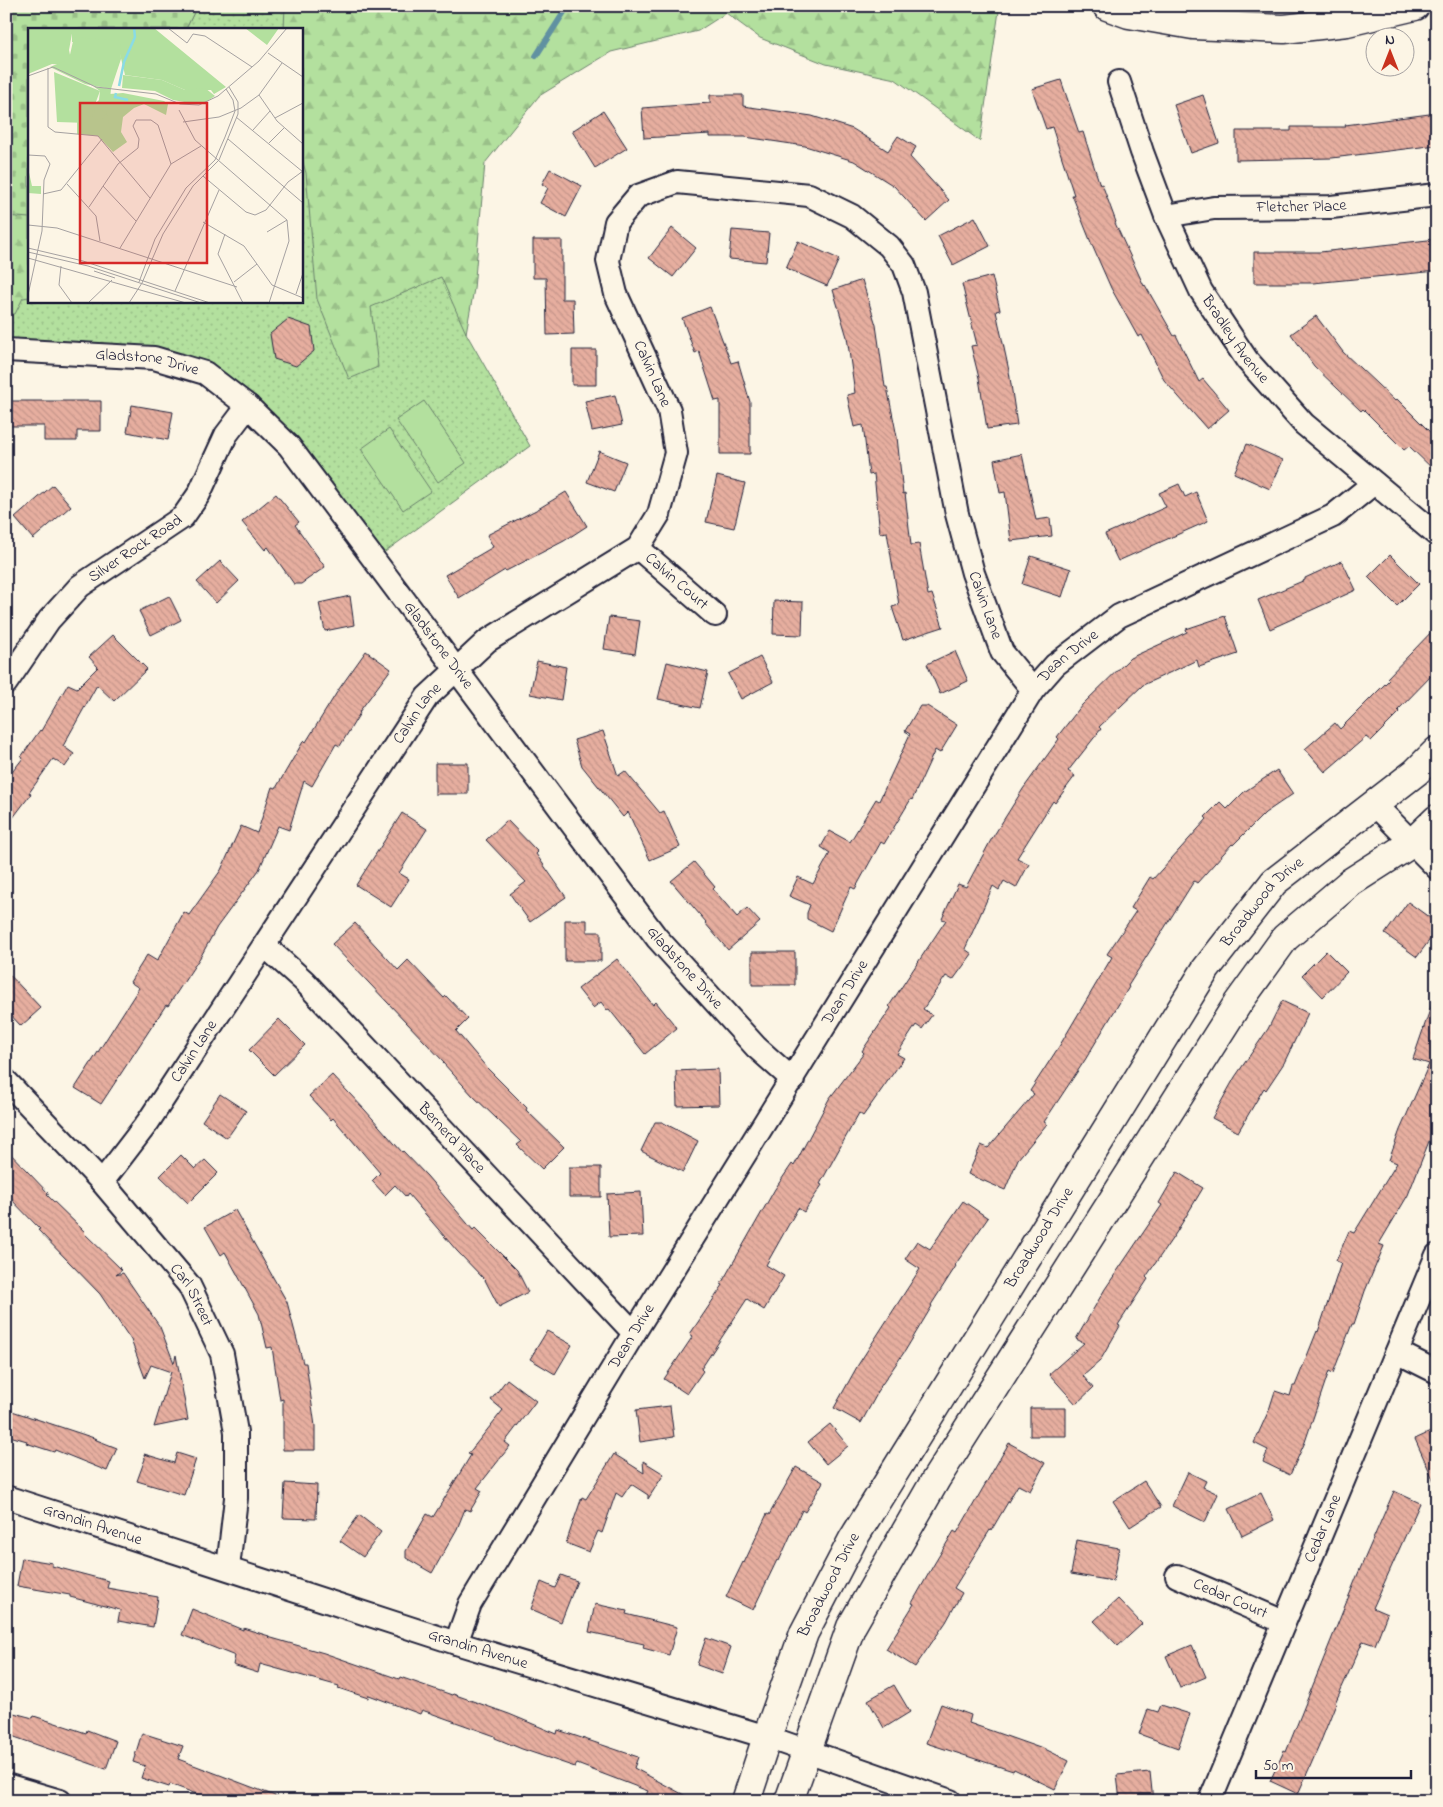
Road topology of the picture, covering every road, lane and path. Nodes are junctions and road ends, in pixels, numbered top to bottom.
1 (1107, 6) edge
2 (1414, 6) edge
3 (1119, 82) dead end
4 (1437, 194) edge
5 (1166, 216) junction
6 (6, 350) edge
7 (248, 406) junction
8 (1374, 483) junction
9 (1437, 535) edge
10 (638, 548) junction
11 (715, 615) dead end
12 (456, 670) junction
13 (6, 683) edge
14 (1033, 690) junction
15 (1437, 751) edge
16 (1374, 805) junction
17 (1437, 819) edge
18 (1412, 843) junction
19 (1437, 868) edge
20 (265, 946) junction
21 (793, 1080) junction
22 (6, 1081) edge
23 (102, 1182) junction
24 (1437, 1255) edge
25 (634, 1333) junction
26 (1397, 1352) junction
27 (1437, 1372) edge
28 (6, 1497) edge
29 (228, 1568) junction
30 (1177, 1576) dead end
31 (1284, 1622) junction
32 (456, 1643) junction
33 (766, 1737) junction
34 (806, 1751) junction
35 (6, 1785) edge
36 (60, 1801) edge
37 (746, 1801) edge
38 (789, 1801) edge
39 (950, 1801) edge
40 (1210, 1801) edge

1 - 2 street
3 - 5 street, Bradley Avenue
4 - 5 street, Fletcher Place
5 - 8 street, Bradley Avenue
6 - 7 street, Gladstone Drive
7 - 12 street, Gladstone Drive
7 - 13 street, Silver Rock Road
8 - 9 street, Bradley Avenue
8 - 14 street, Dean Drive
10 - 11 street, Calvin Court
10 - 12 street, Calvin Lane
10 - 14 street, Calvin Lane
12 - 20 street, Calvin Lane
12 - 21 street, Gladstone Drive
14 - 21 street, Dean Drive
15 - 16 street, Broadwood Drive
16 - 18 street
16 - 33 street, Broadwood Drive
17 - 18 street
18 - 19 street
18 - 34 street
20 - 23 street, Calvin Lane
20 - 25 street, Bernerd Place
21 - 25 street, Dean Drive
22 - 23 street, Carl Street
23 - 29 street, Carl Street
24 - 26 street, Cedar Lane
25 - 32 street, Dean Drive
26 - 27 street
26 - 31 street, Cedar Lane
28 - 29 street, Grandin Avenue
29 - 32 street, Grandin Avenue
30 - 31 street, Cedar Court
31 - 40 street, Cedar Lane
32 - 33 street, Grandin Avenue
33 - 34 street, Grandin Avenue
33 - 37 street, Broadwood Drive
34 - 38 street
34 - 39 street, Grandin Avenue
35 - 36 street

